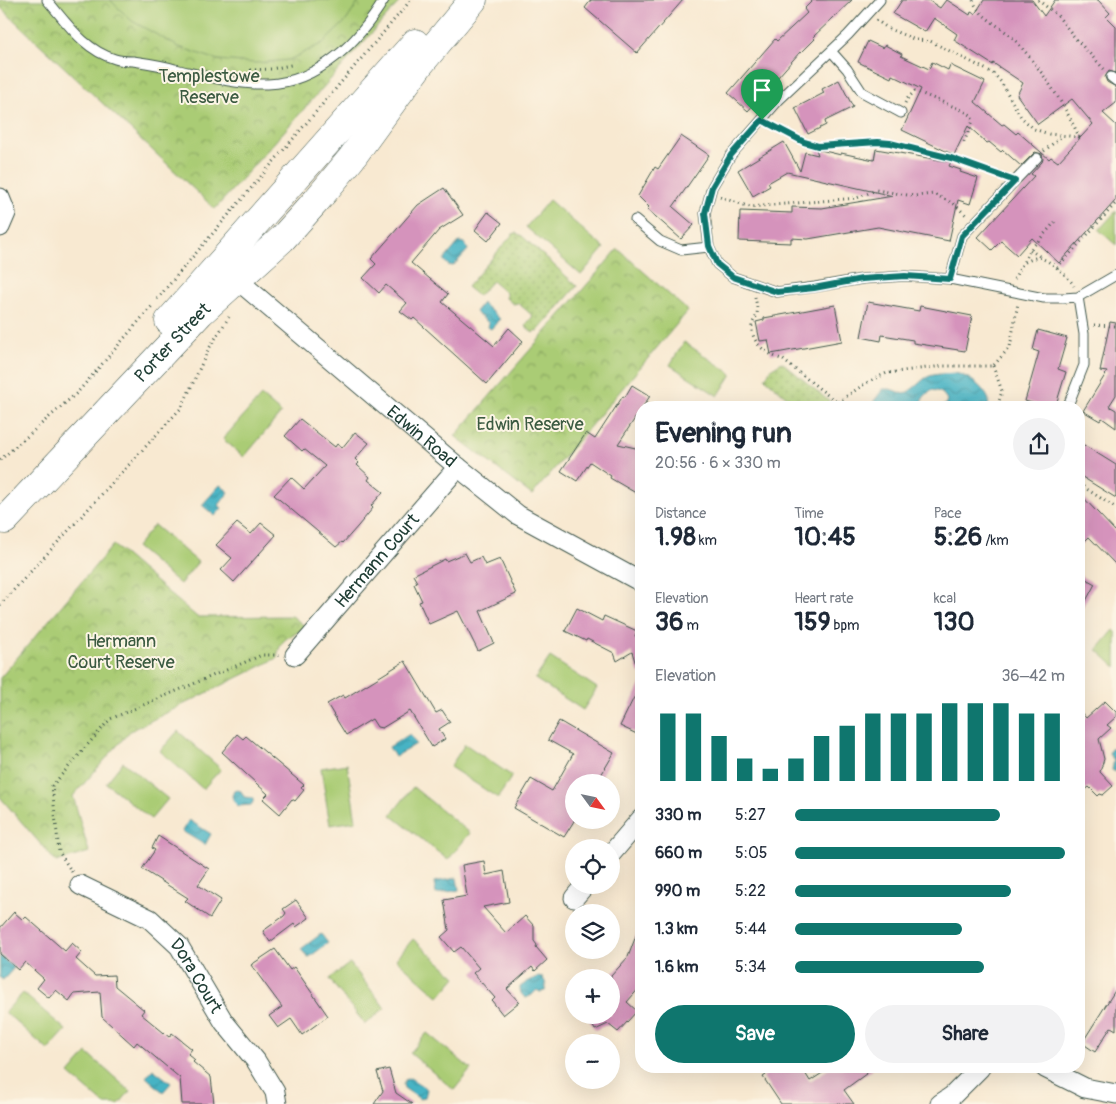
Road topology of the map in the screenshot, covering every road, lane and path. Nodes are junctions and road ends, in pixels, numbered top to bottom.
1 (48, 0) edge
2 (384, 0) edge
3 (411, 0) edge
4 (452, 0) edge
5 (473, 0) edge
6 (880, 0) edge
7 (973, 0) edge
8 (1038, 0) edge
9 (868, 14) junction
10 (831, 51) junction
11 (295, 64) dead end
12 (1114, 79) edge
13 (240, 82) junction
14 (901, 113) joint
15 (762, 120) junction
16 (1063, 135) junction
17 (964, 142) dead end
18 (1037, 158) joint
19 (307, 166) junction
20 (343, 169) junction
21 (1015, 181) junction
22 (710, 194) junction
23 (0, 198) edge
24 (1116, 203) edge
25 (635, 220) dead end
26 (1055, 222) dead end
27 (974, 223) junction
28 (0, 227) edge
29 (709, 246) junction
30 (1030, 250) junction
31 (1042, 258) junction
32 (1024, 262) junction
33 (1057, 268) junction
34 (1116, 275) edge
35 (236, 278) junction
36 (950, 279) junction
37 (754, 284) junction
38 (1006, 290) junction
39 (1019, 293) junction
40 (1078, 297) junction
41 (1082, 324) junction
42 (1116, 326) edge
43 (993, 366) junction
44 (837, 401) edge
45 (839, 401) edge
46 (999, 401) edge
47 (1070, 401) edge
48 (0, 460) edge
49 (458, 467) junction
50 (1085, 488) edge
51 (1116, 508) edge
52 (2, 521) edge
53 (635, 579) edge
54 (0, 605) edge
55 (296, 655) joint
56 (635, 826) edge
57 (620, 844) edge
58 (80, 885) joint
59 (975, 1073) edge
60 (1055, 1073) edge
61 (1116, 1094) edge
62 (277, 1104) edge
63 (940, 1104) edge

1 - 13 lane
2 - 13 lane
3 - 48 path
4 - 19 main road, Porter Street
5 - 20 main road, Porter Street
6 - 9 lane
7 - 16 path
8 - 12 path
9 - 10 lane
9 - 16 path
10 - 14 lane
10 - 15 lane
11 - 13 path
14 - 17 path
15 - 21 path
15 - 22 lane
16 - 18 path
18 - 21 lane
19 - 20 street
19 - 35 main road, Porter Street
20 - 35 main road, Porter Street
21 - 27 lane
22 - 27 path
22 - 29 lane
23 - 28 street
24 - 33 path
25 - 29 lane
26 - 30 path
27 - 36 lane
29 - 37 lane
30 - 31 path
30 - 32 path
31 - 32 path
31 - 33 path
32 - 38 path
33 - 40 path
34 - 40 lane
35 - 49 street, Edwin Road
35 - 52 main road, Porter Street
35 - 54 path
36 - 37 lane
36 - 38 lane
37 - 44 path
38 - 39 lane
39 - 40 lane
39 - 43 path
40 - 41 lane
41 - 42 path
41 - 47 lane
43 - 45 path
43 - 46 path
49 - 53 street, Edwin Road
49 - 55 street, Hermann Court
50 - 51 path
55 - 58 path
56 - 57 street
58 - 62 street, Dora Court
59 - 63 street
60 - 61 street

